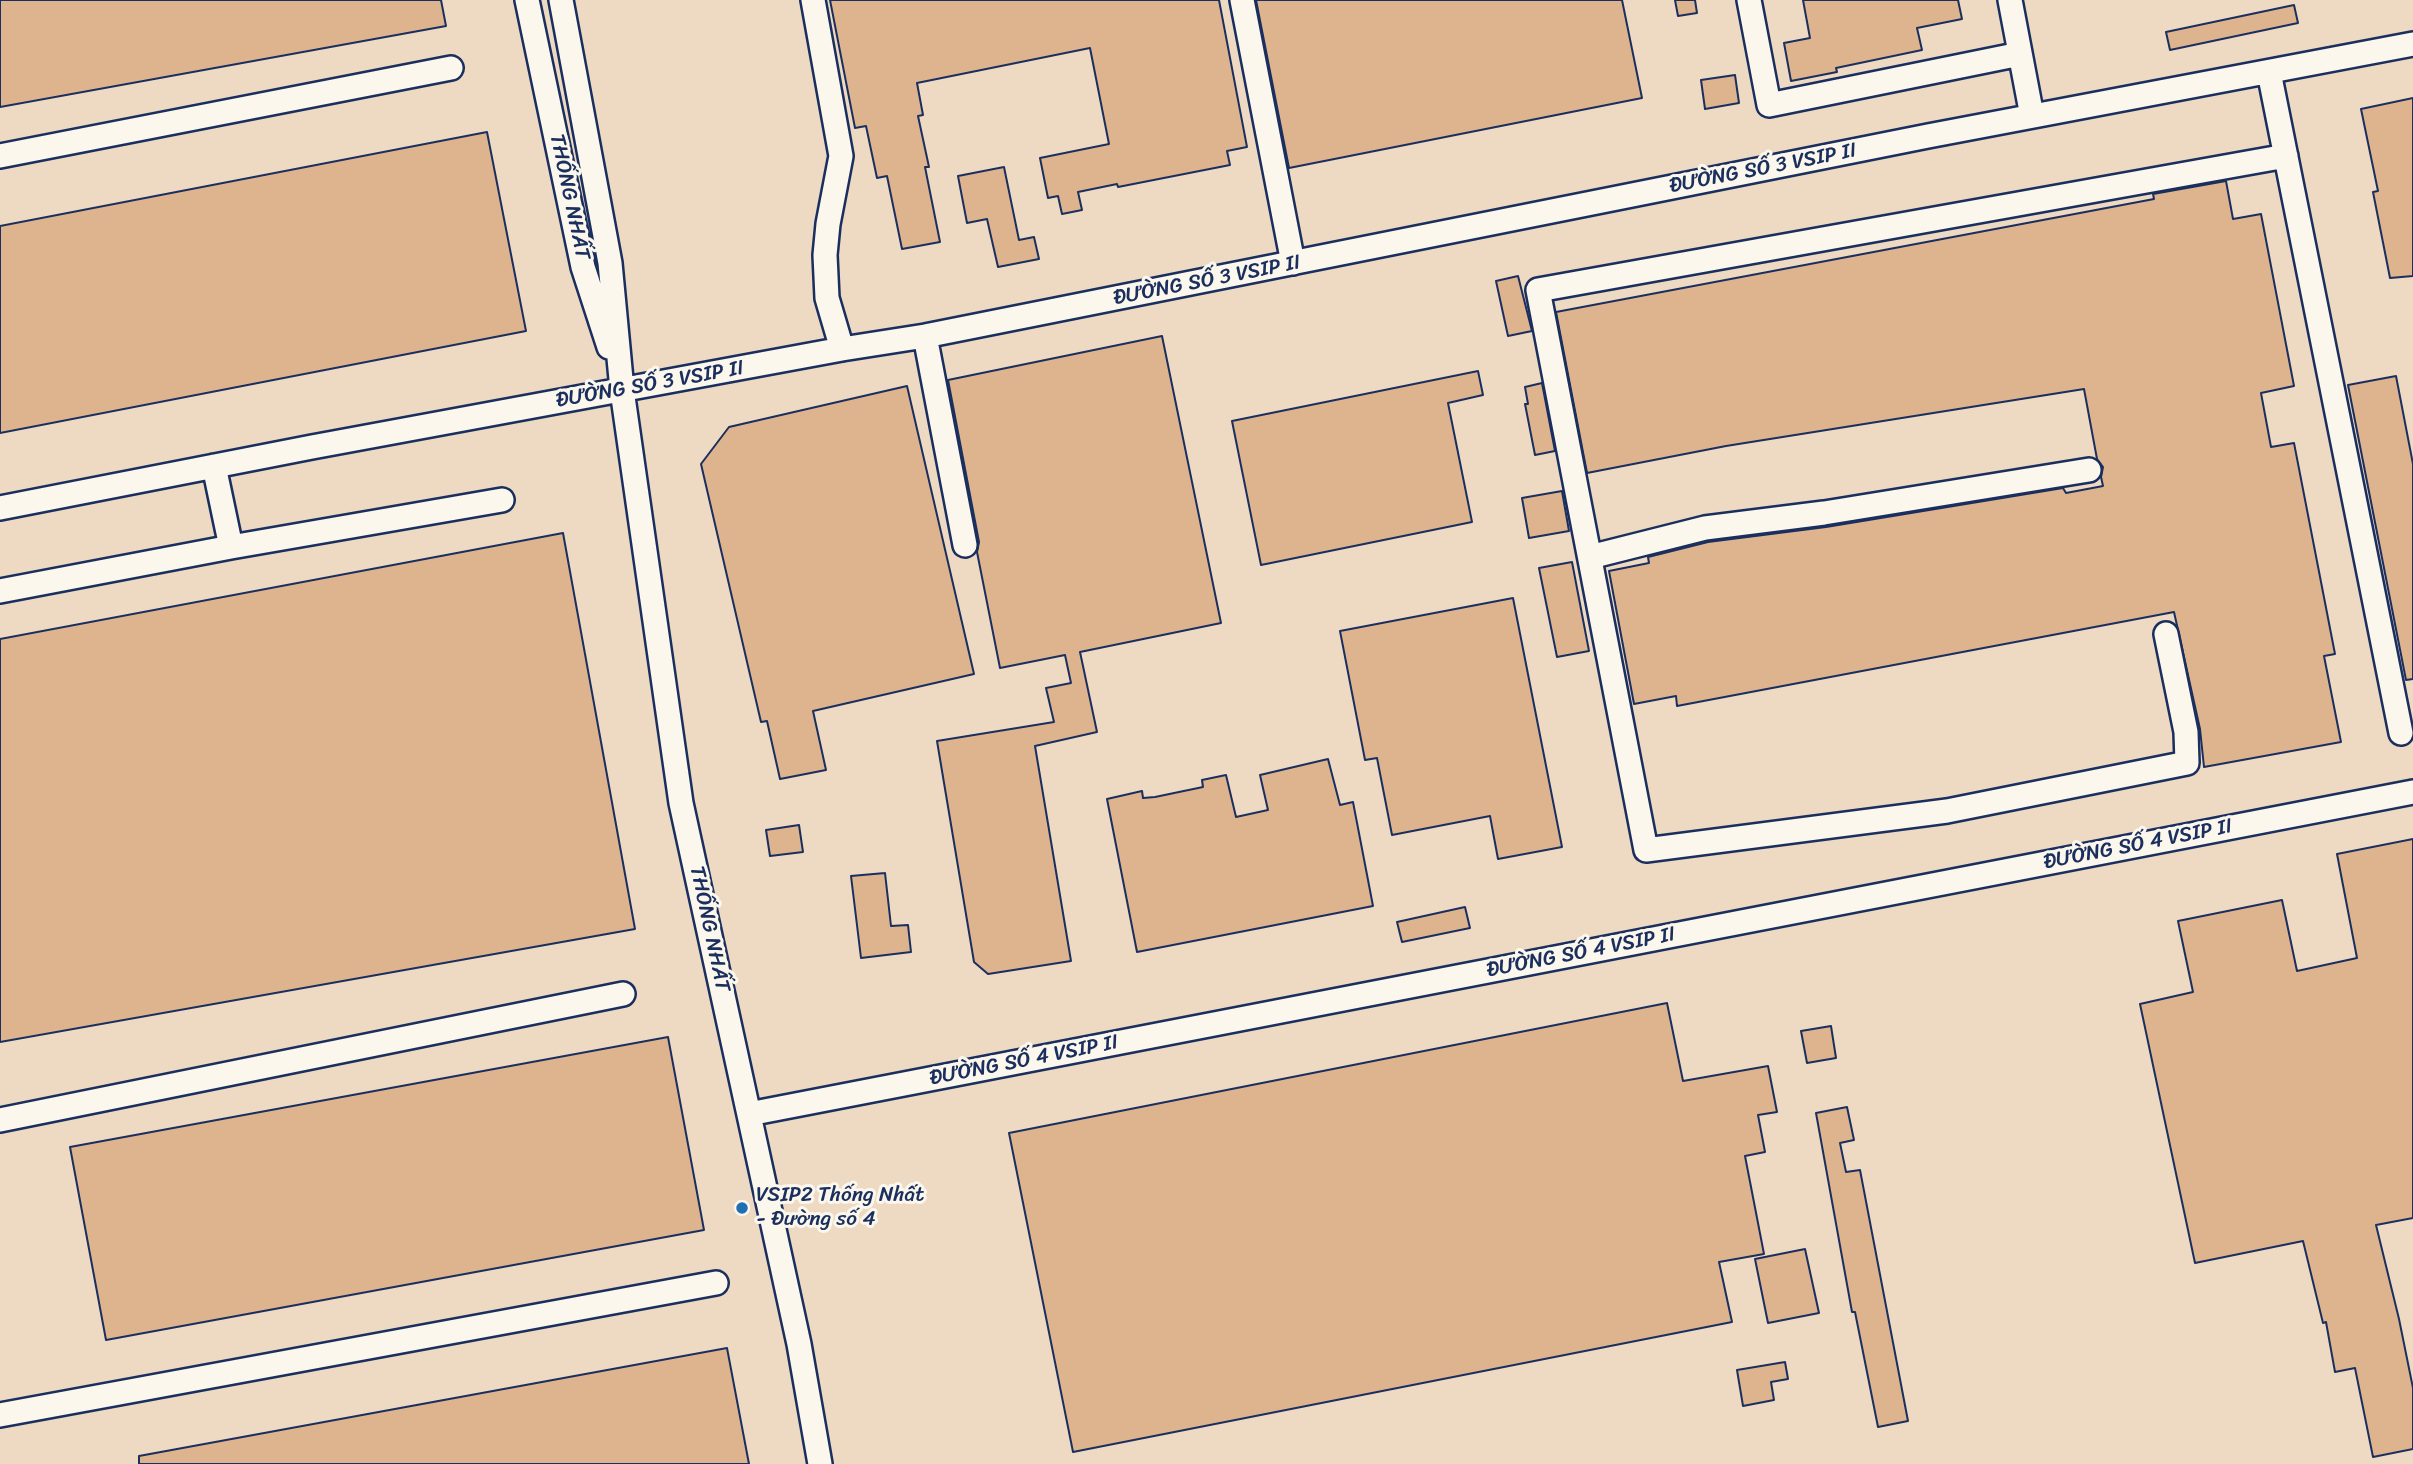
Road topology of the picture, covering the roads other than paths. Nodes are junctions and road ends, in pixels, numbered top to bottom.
1 (527, 0) edge
2 (561, 0) edge
3 (813, 0) edge
4 (1242, 0) edge
5 (1749, 0) edge
6 (2010, 0) edge
7 (2413, 44) edge
8 (2020, 54) junction
9 (451, 68) dead end
10 (2269, 72) junction
11 (2032, 117) junction
12 (0, 156) edge
13 (2286, 156) junction
14 (1293, 263) junction
15 (925, 336) junction
16 (842, 349) junction
17 (622, 390) junction
18 (214, 466) junction
19 (2089, 470) dead end
20 (502, 500) dead end
21 (0, 508) edge
22 (965, 545) dead end
23 (231, 547) junction
24 (1590, 557) junction
25 (0, 591) edge
26 (2166, 634) dead end
27 (2401, 733) dead end
28 (2413, 792) edge
29 (623, 994) dead end
30 (749, 1114) junction
31 (0, 1120) edge
32 (716, 1283) dead end
33 (0, 1415) edge
34 (820, 1464) edge

1 - 17 street, THỐNG NHẤT
2 - 17 street, THỐNG NHẤT
3 - 16 street
4 - 14 street
5 - 8 street
6 - 8 street
7 - 10 street, ĐƯỜNG SỐ 3 VSIP II
8 - 11 street
9 - 12 street
10 - 11 street, ĐƯỜNG SỐ 3 VSIP II
10 - 13 street
11 - 14 street, ĐƯỜNG SỐ 3 VSIP II
13 - 24 street
13 - 27 street
14 - 15 street, ĐƯỜNG SỐ 3 VSIP II
15 - 16 street, ĐƯỜNG SỐ 3 VSIP II
15 - 22 street
16 - 17 street, ĐƯỜNG SỐ 3 VSIP II
17 - 18 street, ĐƯỜNG SỐ 3 VSIP II
17 - 30 street, THỐNG NHẤT
18 - 21 street, ĐƯỜNG SỐ 3 VSIP II
18 - 23 street
19 - 24 street
20 - 23 street
23 - 25 street
24 - 26 street
28 - 30 street, ĐƯỜNG SỐ 4 VSIP II
29 - 31 street
30 - 34 street, THỐNG NHẤT
32 - 33 street

